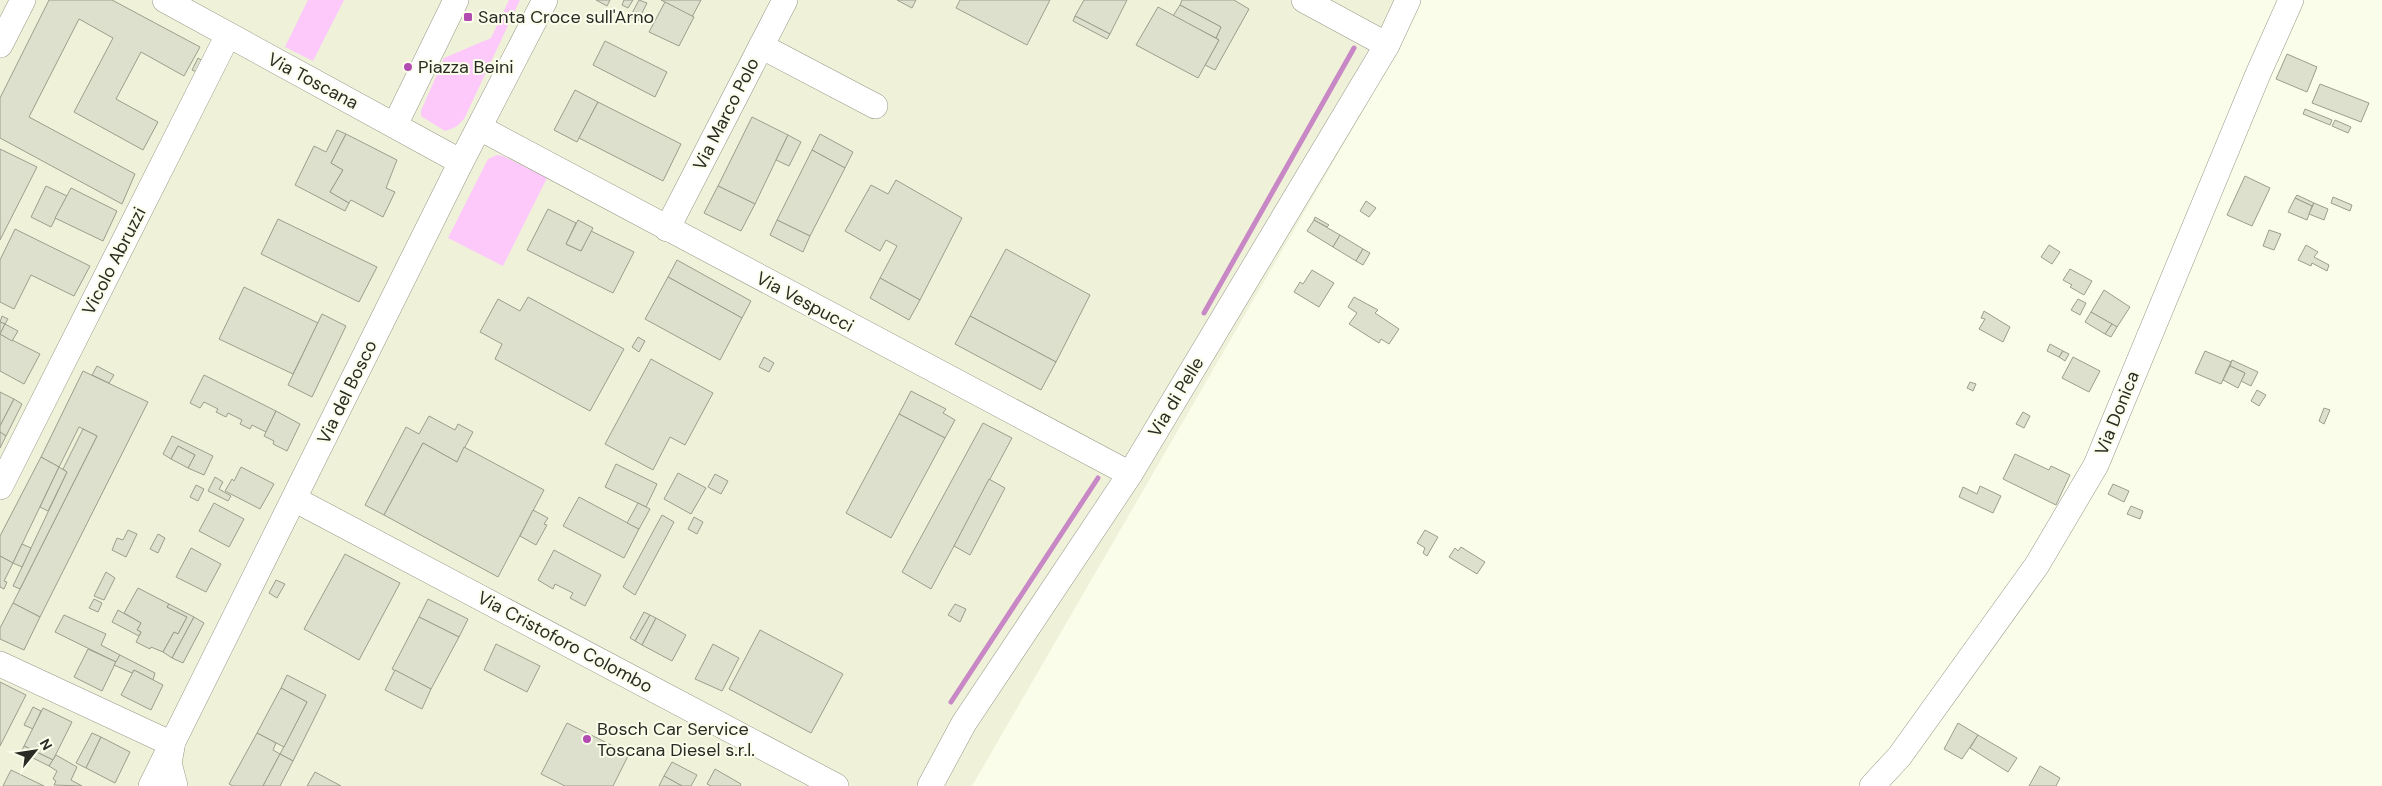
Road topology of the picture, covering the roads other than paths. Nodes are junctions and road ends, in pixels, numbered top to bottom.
1 (23, 0) edge
2 (165, 0) edge
3 (456, 0) edge
4 (545, 0) edge
5 (785, 0) edge
6 (1304, 0) edge
7 (1408, 0) edge
8 (2291, 0) edge
9 (228, 35) junction
10 (1387, 45) junction
11 (0, 46) edge
12 (761, 46) junction
13 (874, 106) dead end
14 (395, 125) junction
15 (480, 128) junction
16 (461, 162) junction
17 (667, 229) junction
18 (1130, 474) junction
19 (0, 488) edge
20 (294, 499) junction
21 (0, 664) edge
22 (172, 744) junction
23 (151, 786) edge
24 (174, 786) edge
25 (836, 786) edge
26 (930, 786) edge
27 (1872, 786) edge

1 - 11 street
2 - 9 street, Via Toscana
3 - 14 street
4 - 15 street, Via del Bosco
5 - 12 street, Via Marco Polo
6 - 10 street
7 - 10 street, Via di Pelle
8 - 27 street, Via Donica
9 - 14 street, Via Toscana
9 - 19 street, Vicolo Abruzzi
10 - 18 street, Via di Pelle
12 - 13 street
12 - 17 street, Via Marco Polo
14 - 16 street, Via Toscana
15 - 16 street, Via del Bosco
15 - 17 street, Via Vespucci
16 - 20 street, Via del Bosco
17 - 18 street, Via Vespucci
18 - 26 street, Via di Pelle
20 - 22 street, Via del Bosco
20 - 25 street, Via Cristoforo Colombo
21 - 22 street
22 - 23 street, Via del Bosco
22 - 24 street

